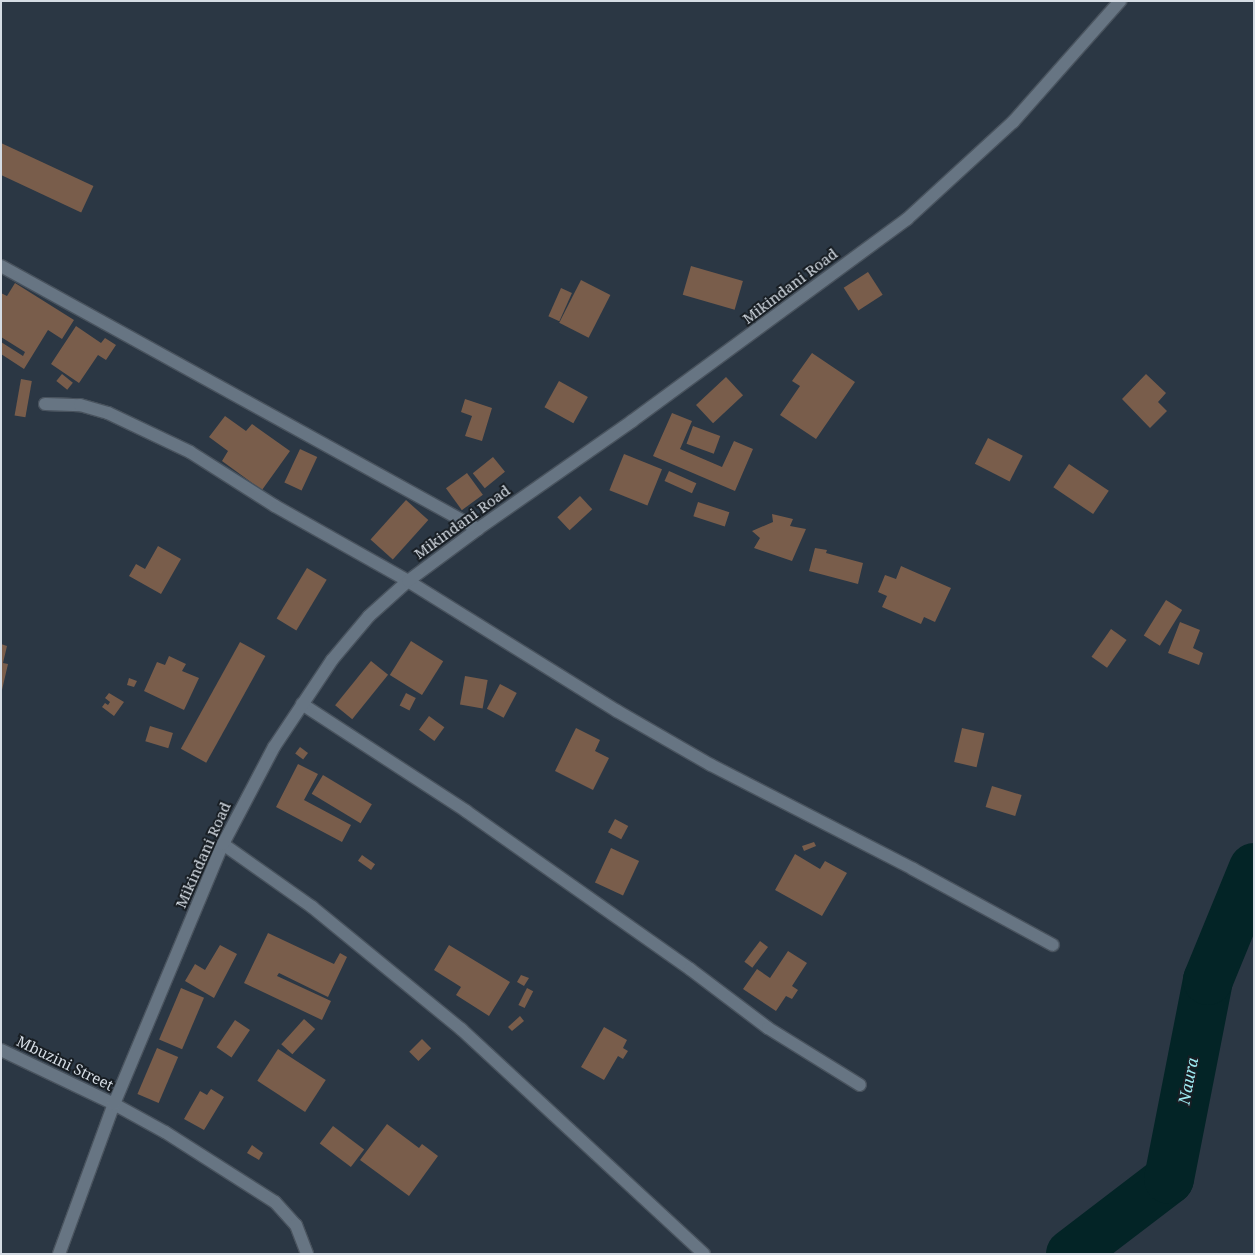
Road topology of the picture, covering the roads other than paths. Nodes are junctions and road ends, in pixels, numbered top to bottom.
1 (1120, 1) edge
2 (1, 266) edge
3 (46, 404) dead end
4 (478, 529) junction
5 (408, 581) junction
6 (302, 704) junction
7 (223, 844) junction
8 (1053, 946) dead end
9 (1, 1050) edge
10 (860, 1085) dead end
11 (114, 1104) junction
12 (59, 1254) edge
13 (307, 1254) edge
14 (704, 1254) edge

1 - 4 street, Mikindani Road
2 - 4 street
3 - 5 street
4 - 5 street, Mikindani Road
5 - 6 street, Mikindani Road
5 - 8 street
6 - 7 street, Mikindani Road
6 - 10 street
7 - 11 street, Mikindani Road
7 - 14 street
9 - 11 street, Mbuzini Street
11 - 12 street, Mikindani Road
11 - 13 street, Mbuzini Street

